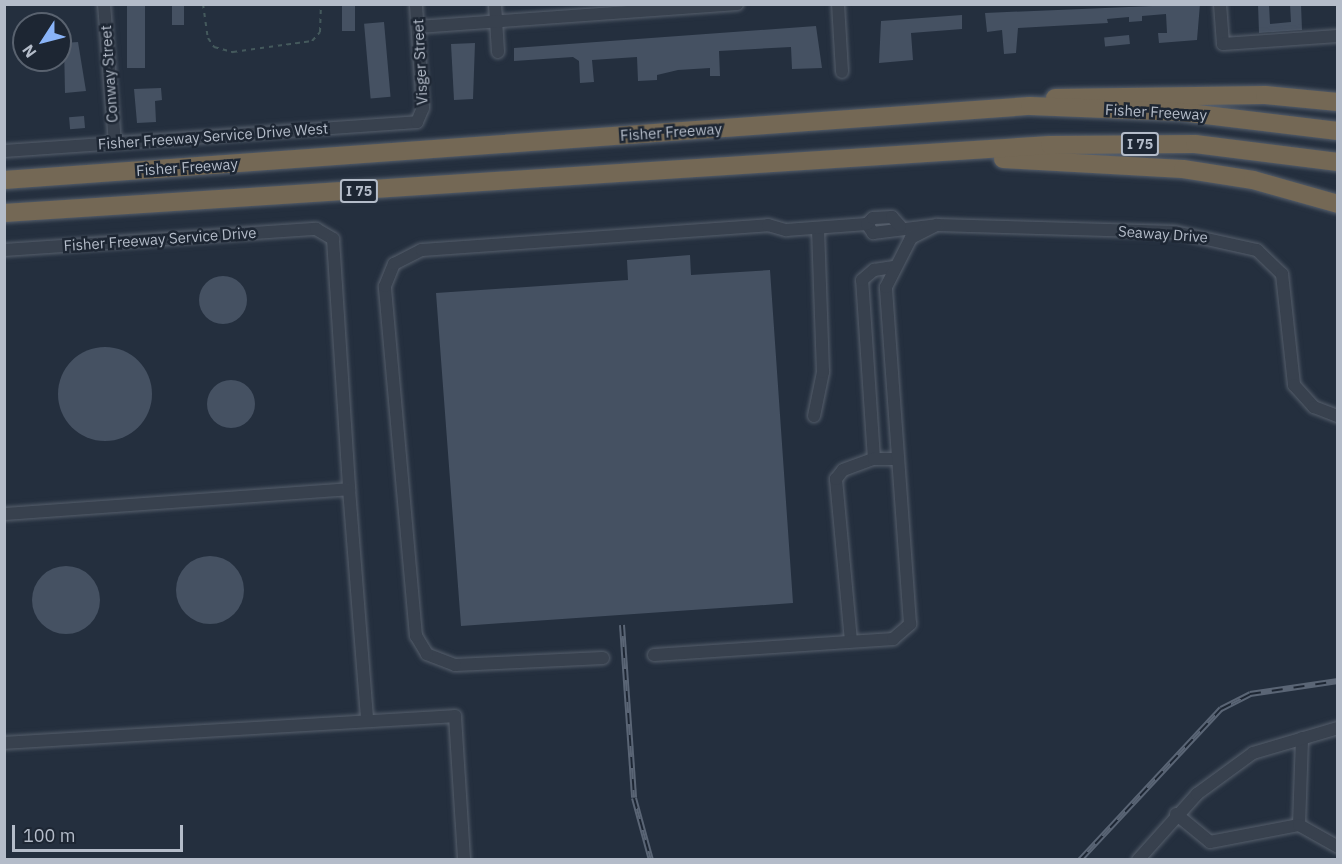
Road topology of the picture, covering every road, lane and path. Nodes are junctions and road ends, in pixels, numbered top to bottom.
1 (104, 4) edge
2 (203, 4) edge
3 (321, 4) edge
4 (416, 4) edge
5 (495, 4) edge
6 (737, 4) edge
7 (838, 4) edge
8 (1220, 4) edge
9 (496, 21) junction
10 (418, 27) junction
11 (1338, 36) edge
12 (498, 51) dead end
13 (842, 72) dead end
14 (1338, 102) edge
15 (1030, 106) junction
16 (421, 118) joint
17 (1338, 131) edge
18 (115, 143) junction
19 (4, 151) edge
20 (942, 155) junction
21 (1338, 162) edge
22 (4, 180) edge
23 (1338, 204) edge
24 (4, 213) edge
25 (937, 225) junction
26 (818, 228) junction
27 (4, 250) edge
28 (894, 267) junction
29 (814, 416) dead end
30 (1338, 416) edge
31 (874, 459) junction
32 (898, 459) junction
33 (349, 489) junction
34 (4, 514) edge
35 (851, 641) junction
36 (654, 655) dead end
37 (603, 658) dead end
38 (368, 718) junction
39 (1338, 728) edge
40 (1302, 738) junction
41 (4, 743) edge
42 (1176, 814) junction
43 (1299, 825) junction
44 (1338, 847) edge
45 (464, 860) edge
46 (1138, 860) edge

1 - 18 street, Conway Street
2 - 3 path
4 - 10 street, Visger Street
5 - 9 street
6 - 9 street
7 - 13 street
8 - 11 street
9 - 10 street
9 - 12 street
10 - 16 street, Visger Street
14 - 15 highway
15 - 17 highway, Fisher Freeway / I 75
15 - 22 highway, Fisher Freeway / I 75
16 - 18 street, Fisher Freeway Service Drive West
18 - 19 street, Fisher Freeway Service Drive West
20 - 21 highway, Fisher Freeway / I 75
20 - 23 highway
20 - 24 highway, Fisher Freeway / I 75
25 - 26 street, Seaway Drive
25 - 28 street
25 - 30 street, Seaway Drive
26 - 29 street
26 - 37 street
27 - 33 street, Fisher Freeway Service Drive
28 - 31 street
28 - 32 street
31 - 32 street
31 - 35 street
32 - 35 street
33 - 34 street
33 - 38 street
35 - 36 street
38 - 41 street
38 - 45 street
39 - 40 street
40 - 42 street
40 - 43 street
42 - 43 street
42 - 46 street
43 - 44 street

